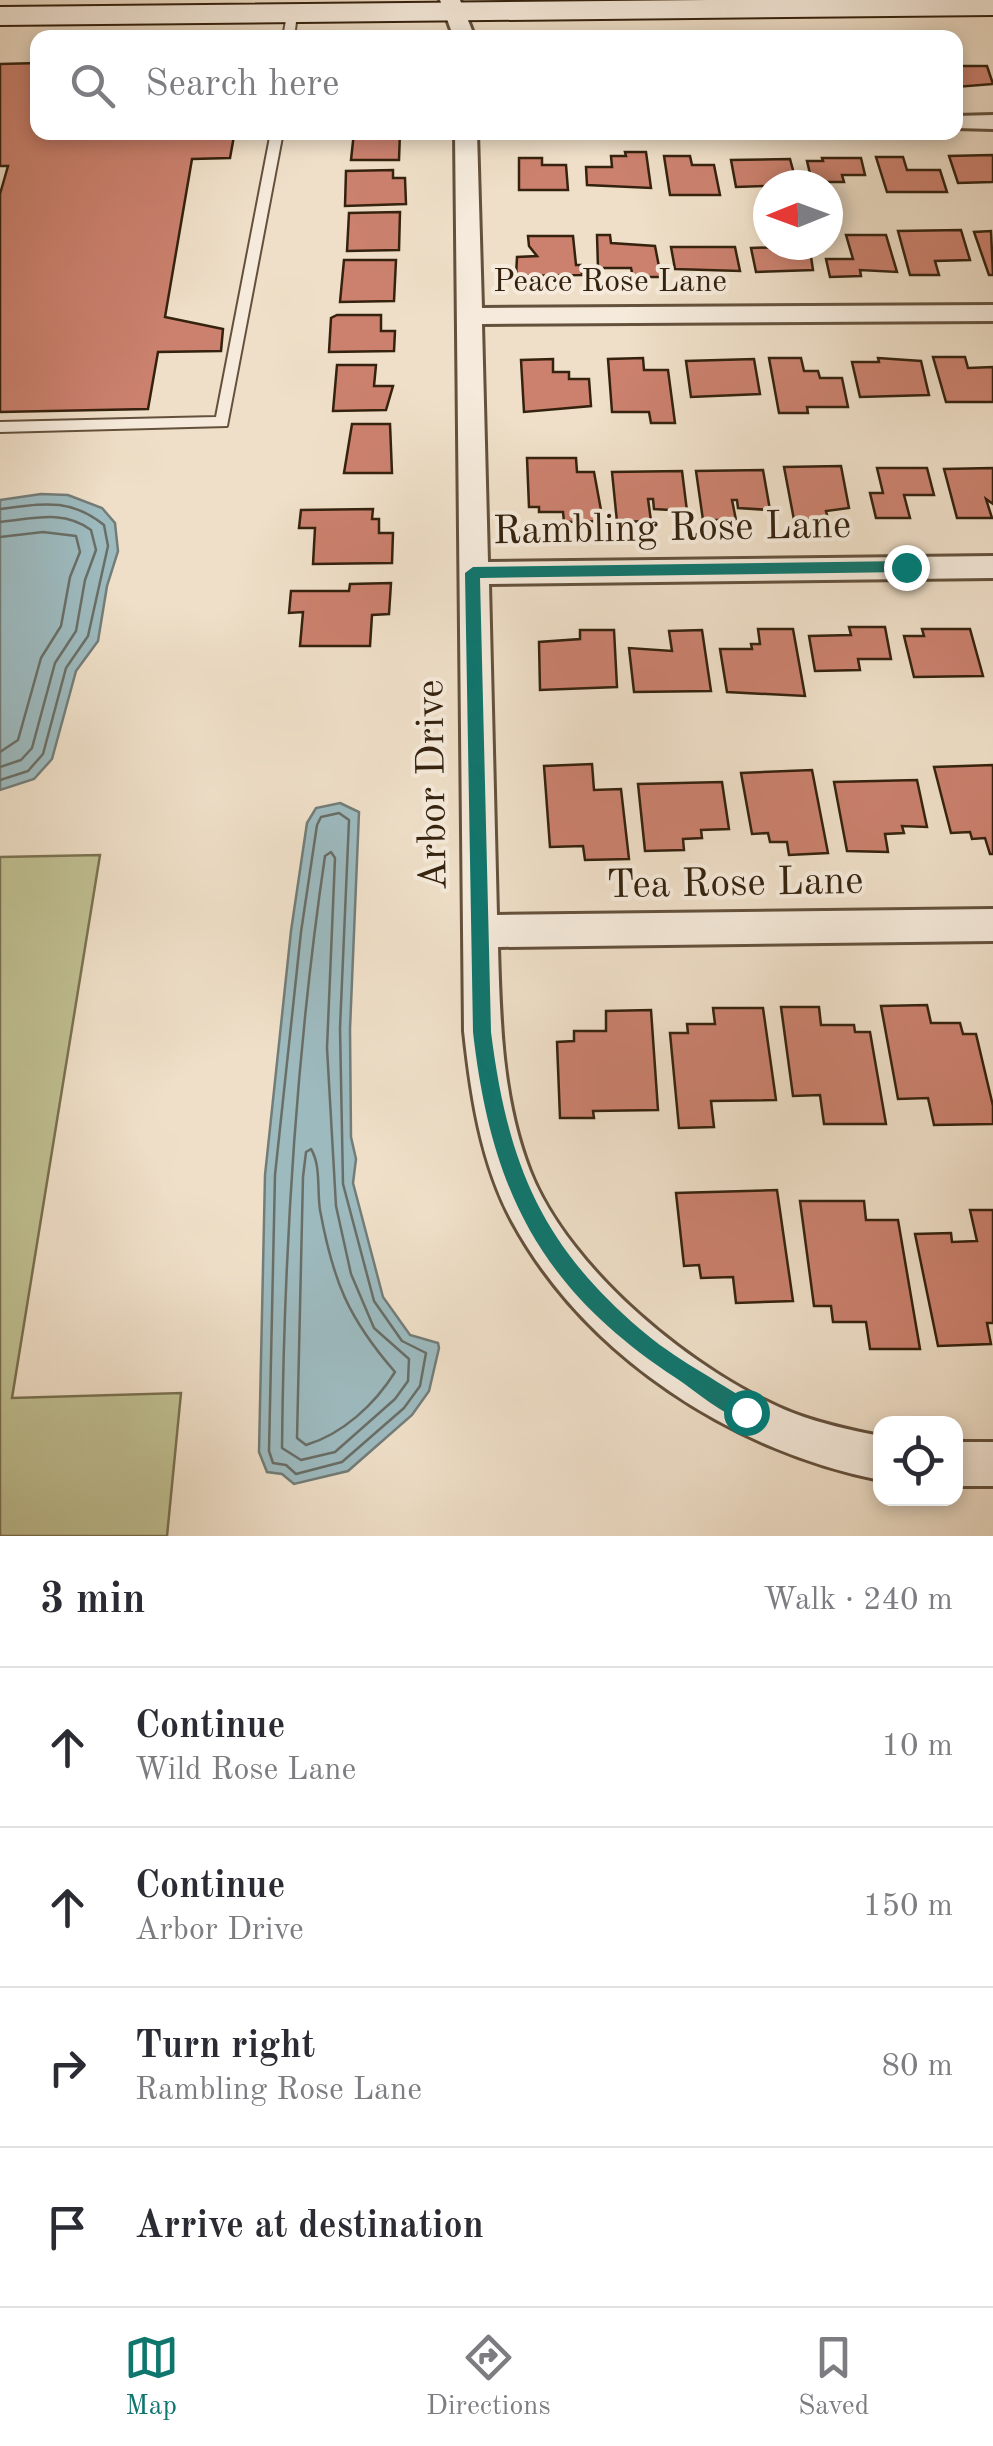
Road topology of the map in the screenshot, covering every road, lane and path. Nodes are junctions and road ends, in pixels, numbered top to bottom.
1 (993, 6) edge
2 (0, 16) edge
3 (457, 16) edge
4 (290, 26) edge
5 (963, 122) edge
6 (993, 122) edge
7 (275, 140) edge
8 (466, 140) edge
9 (993, 313) edge
10 (468, 316) junction
11 (0, 427) edge
12 (993, 566) edge
13 (473, 573) junction
14 (993, 924) edge
15 (478, 931) junction
16 (873, 1456) edge
17 (963, 1464) edge
18 (993, 1464) edge

1 - 3 street
2 - 4 street
3 - 4 street
5 - 6 street
7 - 11 lane
8 - 10 street, Arbor Drive
9 - 10 street, Peace Rose Lane
10 - 13 street, Arbor Drive
12 - 13 street, Rambling Rose Lane
13 - 15 street, Arbor Drive
14 - 15 street, Tea Rose Lane
15 - 16 street, Arbor Drive
17 - 18 street

